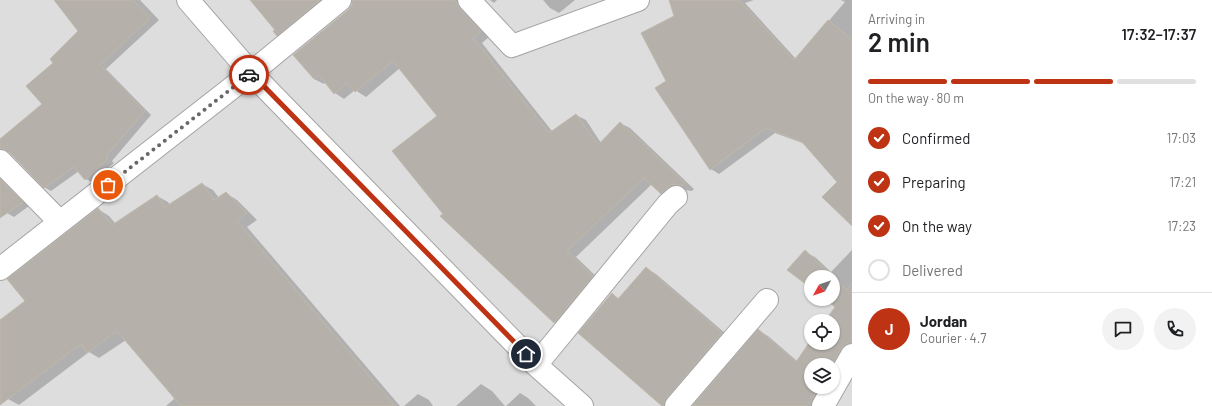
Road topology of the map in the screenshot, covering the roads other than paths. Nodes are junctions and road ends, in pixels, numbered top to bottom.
1 (188, 0) edge
2 (340, 0) edge
3 (469, 0) edge
4 (638, 0) edge
5 (251, 73) junction
6 (0, 161) edge
7 (676, 197) dead end
8 (60, 222) junction
9 (0, 269) edge
10 (767, 300) dead end
11 (852, 355) edge
12 (536, 365) junction
13 (582, 406) edge
14 (676, 406) edge
15 (823, 406) edge

1 - 5 street
2 - 5 street
3 - 4 street
5 - 8 street
5 - 12 street
6 - 8 street
7 - 12 street
8 - 9 street
10 - 14 street
11 - 15 street
12 - 13 street

